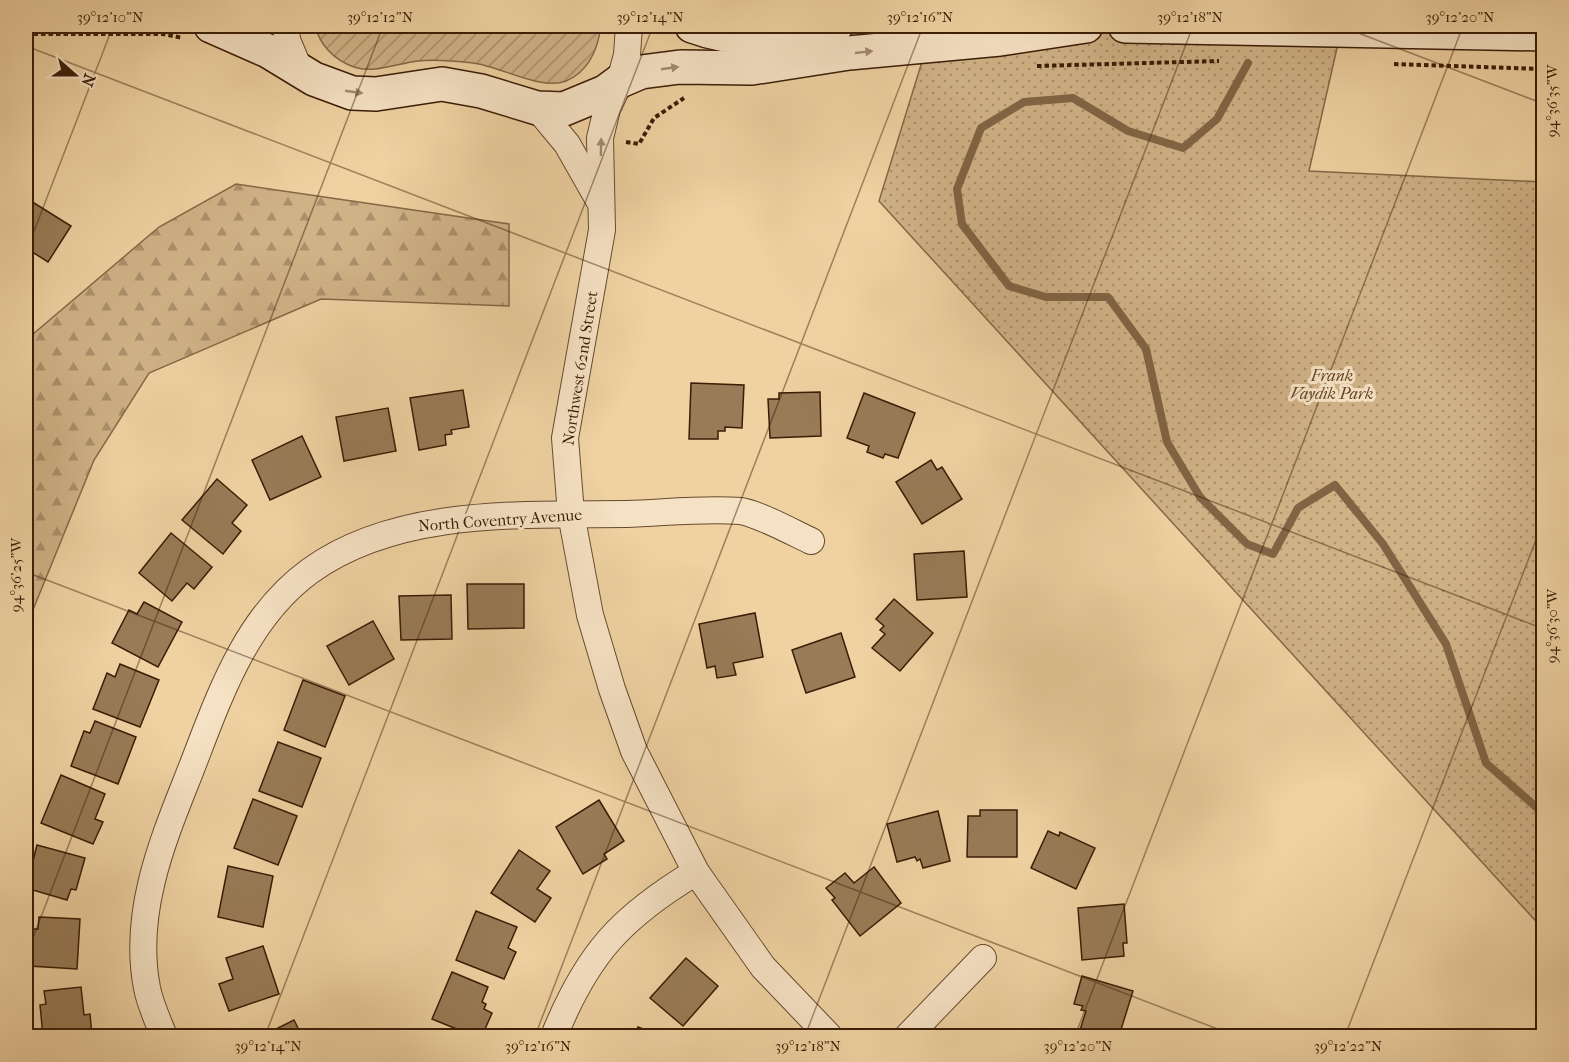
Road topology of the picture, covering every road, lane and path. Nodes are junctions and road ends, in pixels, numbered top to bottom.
1 (211, 26) edge
2 (286, 26) edge
3 (628, 26) edge
4 (692, 26) edge
5 (836, 26) edge
6 (1086, 26) edge
7 (1125, 26) edge
8 (1187, 27) edge
9 (1544, 34) edge
10 (1392, 64) dead end
11 (1544, 69) edge
12 (300, 71) junction
13 (620, 81) junction
14 (537, 108) junction
15 (601, 205) junction
16 (571, 514) junction
17 (811, 541) dead end
18 (696, 872) junction
19 (982, 958) dead end
20 (164, 1036) edge
21 (555, 1036) edge
22 (829, 1036) edge
23 (908, 1036) edge

1 - 12 main road
2 - 12 street
3 - 13 street, Northwest 62nd Street
4 - 5 main road
13 -> 6 main road
7 - 8 main road
8 - 9 main road
10 - 11 path
12 -> 14 main road
13 - 14 main road
15 -> 13 street, Northwest 62nd Street
14 - 15 street, Northwest 62nd Street
15 - 16 street, Northwest 62nd Street
16 - 17 street, North Coventry Avenue
16 - 18 street, Northwest 62nd Street
16 - 20 street, North Coventry Avenue
18 - 21 street
18 - 22 street, Northwest 62nd Street
19 - 23 street

